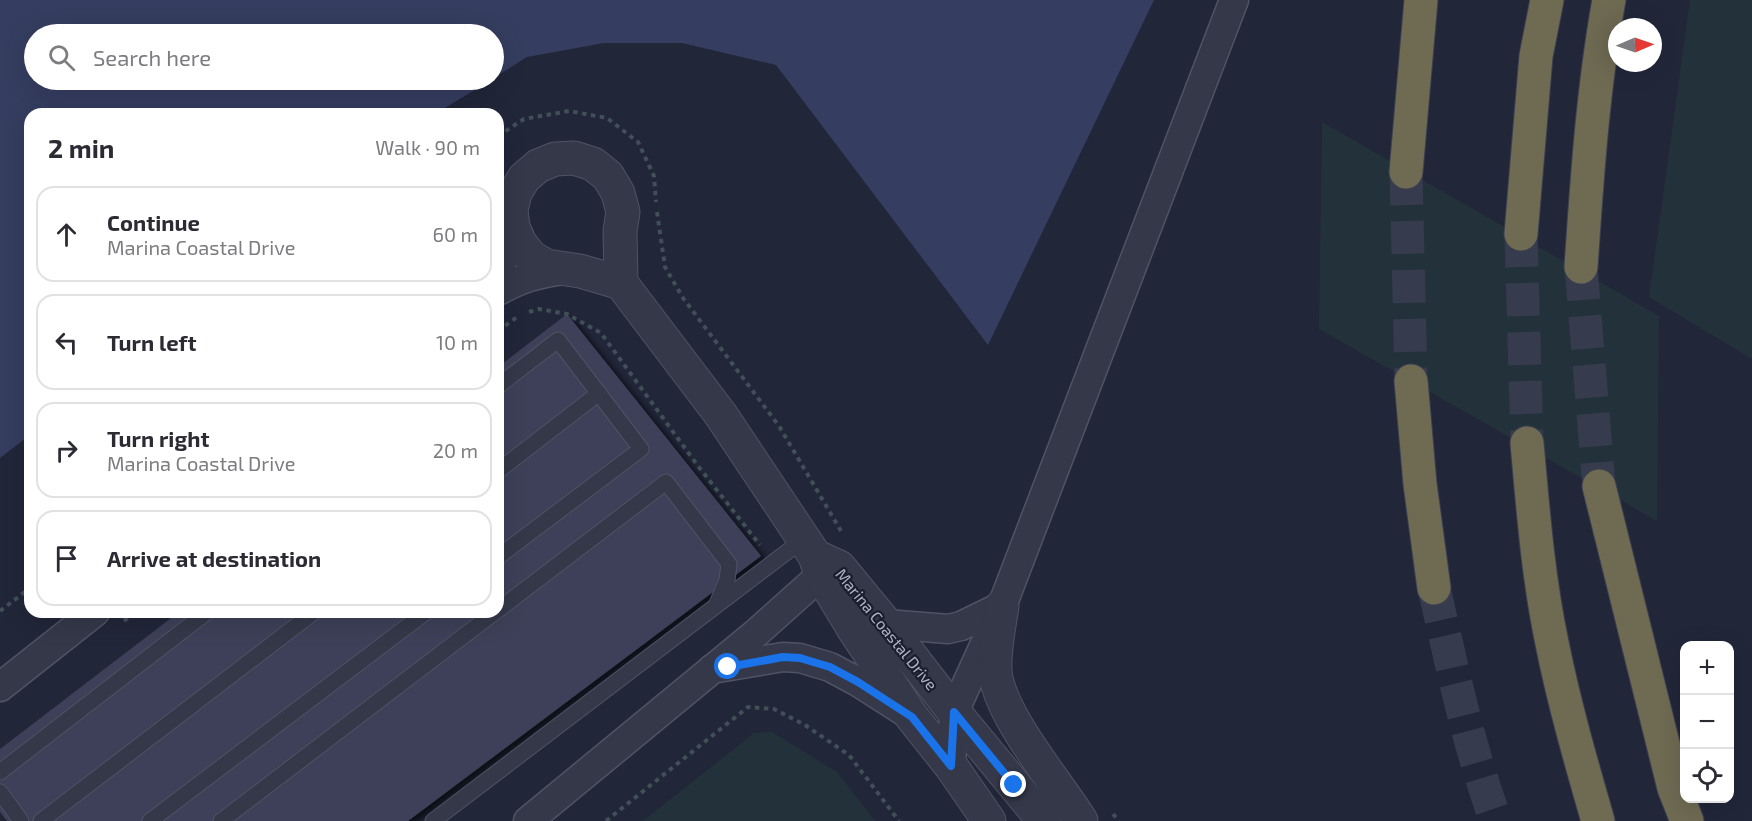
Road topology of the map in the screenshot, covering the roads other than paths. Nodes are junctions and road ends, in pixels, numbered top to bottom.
1 (1234, 0) edge
2 (1421, 0) edge
3 (1546, 0) edge
4 (1608, 0) edge
5 (1406, 171) tunnel mouth
6 (513, 227) junction
7 (1521, 234) tunnel mouth
8 (504, 256) edge
9 (1581, 267) tunnel mouth
10 (563, 270) junction
11 (621, 283) junction
12 (504, 287) edge
13 (1412, 381) tunnel mouth
14 (504, 382) edge
15 (599, 393) junction
16 (1527, 443) tunnel mouth
17 (504, 466) edge
18 (1599, 486) tunnel mouth
19 (504, 552) edge
20 (813, 556) junction
21 (1434, 588) tunnel mouth
22 (504, 606) edge
23 (715, 606) junction
24 (1002, 606) junction
25 (87, 618) edge
26 (199, 618) edge
27 (306, 618) edge
28 (418, 618) edge
29 (488, 618) edge
30 (886, 624) junction
31 (710, 669) junction
32 (0, 687) edge
33 (954, 712) junction
34 (912, 717) junction
35 (951, 766) junction
36 (0, 772) edge
37 (0, 792) edge
38 (452, 815) edge
39 (21, 821) edge
40 (41, 821) edge
41 (150, 821) edge
42 (221, 821) edge
43 (433, 821) edge
44 (528, 821) edge
45 (990, 821) edge
46 (1044, 821) edge
47 (1081, 821) edge
48 (1598, 821) edge
49 (1687, 821) edge

1 - 24 street
2 - 5 highway
3 - 7 highway
4 - 9 highway
6 - 8 street
6 - 10 street
6 - 11 street
10 - 11 street
10 - 12 street
11 - 20 street, Marina Coastal Drive
13 - 21 highway
14 - 15 lane
15 - 17 lane
15 - 19 lane
16 - 48 highway
18 - 49 highway
20 - 23 lane
20 - 30 street, Marina Coastal Drive
20 - 31 street, Marina Coastal Drive
20 - 34 street, Marina Coastal Drive
22 - 23 lane
23 - 38 lane
24 - 30 street
24 - 33 street
24 - 47 street
25 - 32 street
26 - 36 lane
27 - 40 lane
28 - 41 lane
29 - 42 lane
30 - 33 street, Marina Coastal Drive
31 - 34 street, Marina Coastal Drive
31 - 44 street, Marina Coastal Drive
33 - 35 street
33 - 46 street, Marina Coastal Drive
34 - 35 street, Marina Coastal Drive
35 - 45 street, Marina Coastal Drive
37 - 39 lane
38 - 43 lane

